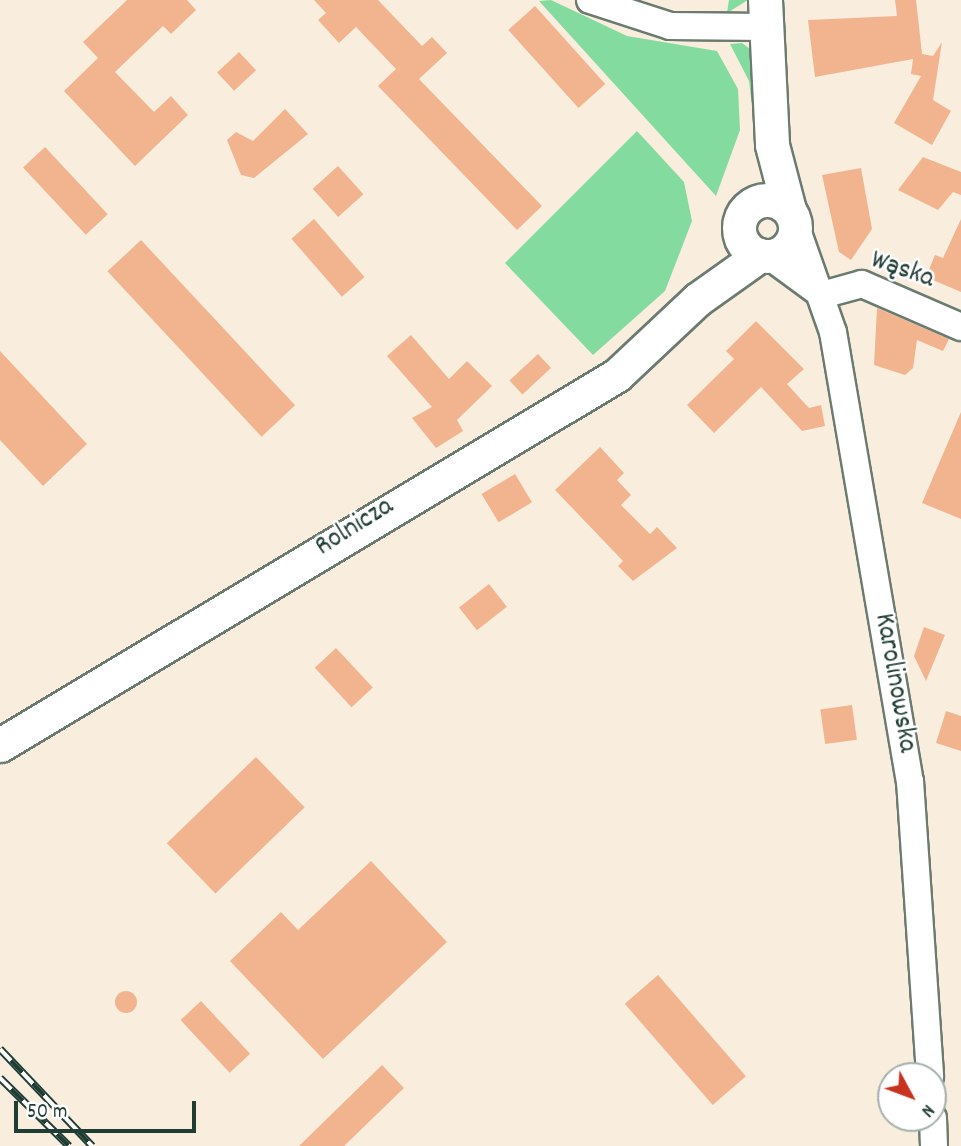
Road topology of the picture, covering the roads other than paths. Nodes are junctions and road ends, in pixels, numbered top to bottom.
1 (590, 0) edge
2 (766, 14) edge
3 (772, 145) junction
4 (744, 218) junction
5 (792, 218) junction
6 (764, 256) junction
7 (822, 295) junction
8 (698, 299) junction
9 (961, 327) edge
10 (0, 745) edge
11 (929, 1062) edge

1 - 2 street
2 - 3 street, Karolinowska
3 - 4 street, Karolinowska
3 - 5 street, Karolinowska
4 - 5 street
4 - 6 street
4 - 8 street, Rolnicza
5 - 6 street
5 - 7 street, Karolinowska
6 - 7 street
6 - 8 street, Rolnicza
7 - 9 street, Wąska
7 - 11 street, Karolinowska
8 - 10 street, Rolnicza

